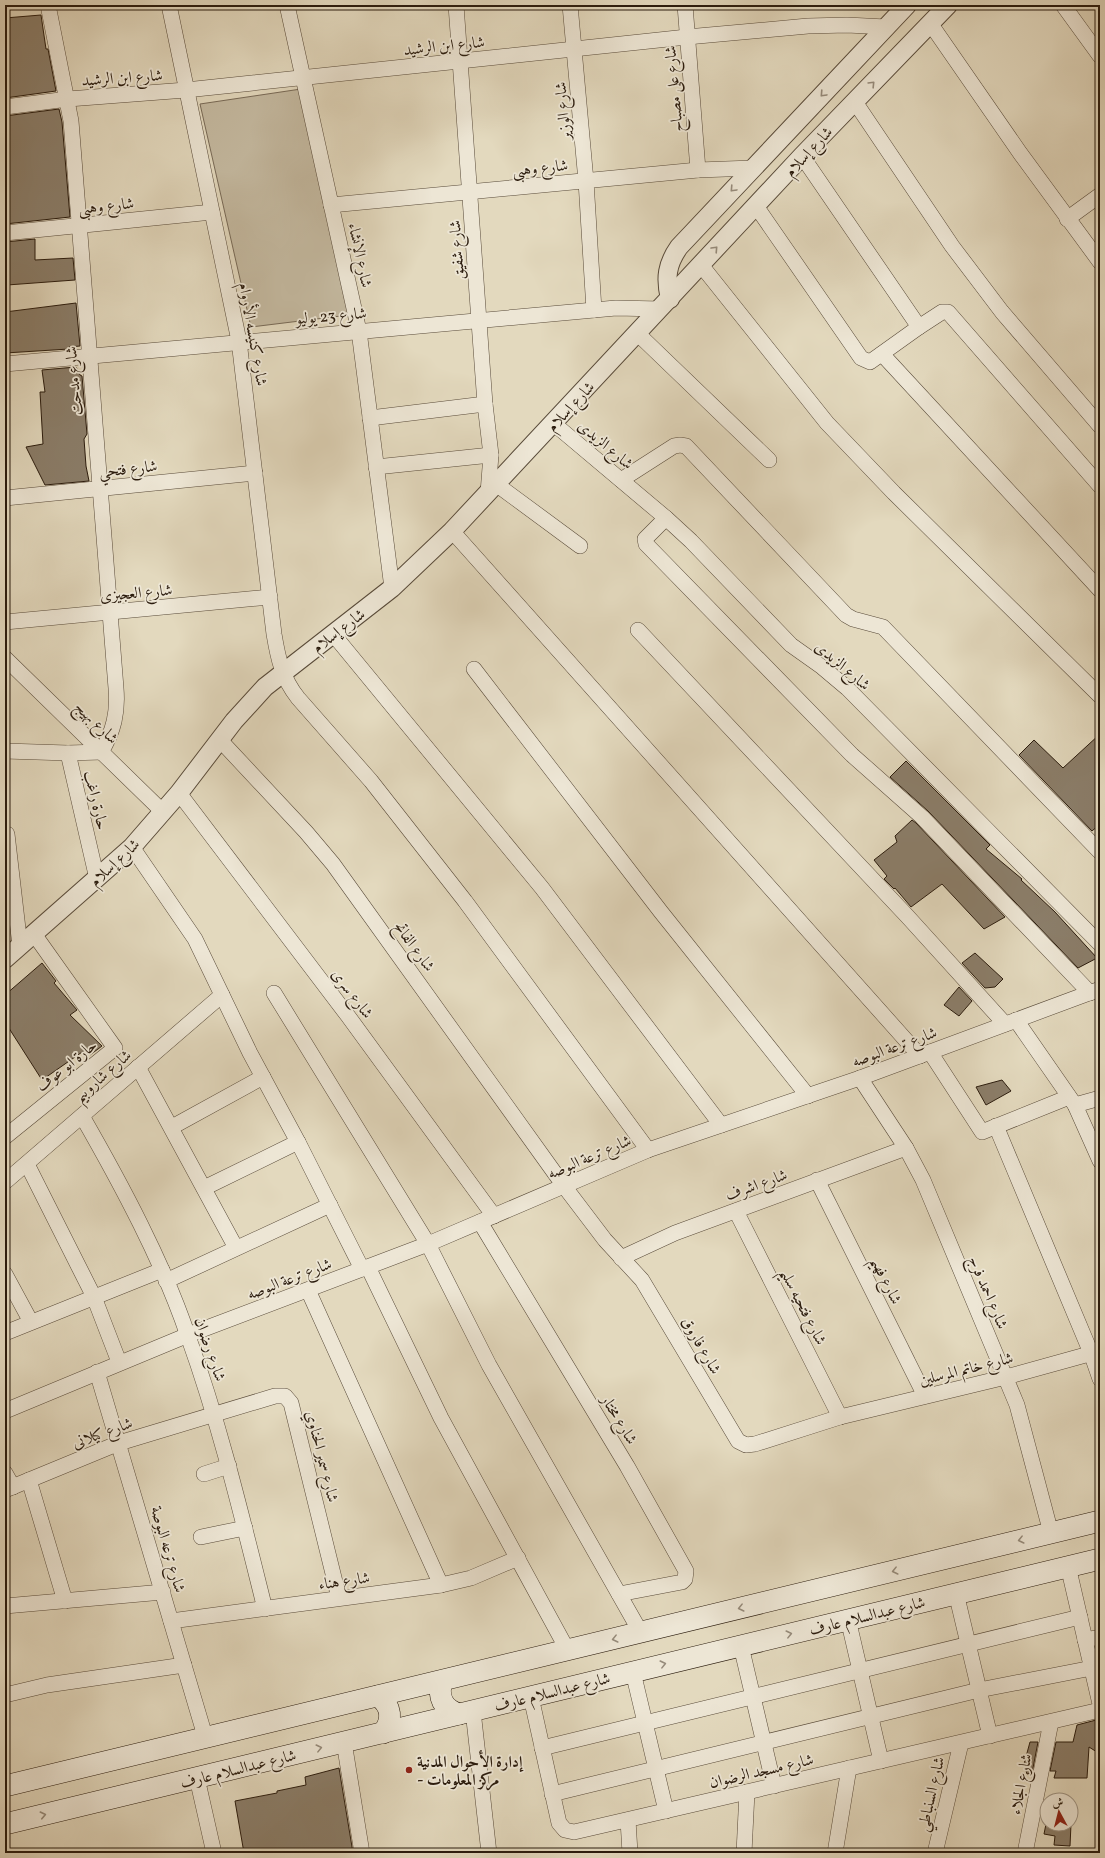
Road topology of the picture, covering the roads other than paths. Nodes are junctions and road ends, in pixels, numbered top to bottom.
1 (48, 5) edge
2 (169, 5) edge
3 (286, 5) edge
4 (456, 5) edge
5 (570, 5) edge
6 (685, 5) edge
7 (907, 5) edge
8 (948, 5) edge
9 (1063, 5) edge
10 (930, 23) junction
11 (886, 27) junction
12 (687, 37) junction
13 (575, 49) junction
14 (1100, 56) edge
15 (461, 61) junction
16 (303, 78) junction
17 (186, 90) junction
18 (68, 99) junction
19 (855, 102) junction
20 (5, 107) edge
21 (802, 156) junction
22 (753, 168) junction
23 (698, 170) junction
24 (586, 181) junction
25 (470, 192) junction
26 (1100, 195) edge
27 (331, 205) junction
28 (756, 206) junction
29 (212, 212) junction
30 (1067, 219) junction
31 (79, 226) junction
32 (5, 233) edge
33 (1100, 262) edge
34 (701, 265) junction
35 (665, 304) junction
36 (594, 310) junction
37 (479, 320) junction
38 (919, 327) junction
39 (359, 331) junction
40 (638, 334) junction
41 (239, 341) junction
42 (882, 354) junction
43 (89, 356) junction
44 (5, 364) edge
45 (485, 404) junction
46 (370, 418) junction
47 (553, 424) junction
48 (1100, 426) edge
49 (491, 455) junction
50 (769, 460) dead end
51 (376, 467) junction
52 (256, 474) junction
53 (621, 480) junction
54 (1100, 486) edge
55 (492, 488) junction
56 (100, 489) junction
57 (5, 498) edge
58 (666, 518) junction
59 (452, 531) junction
60 (580, 546) dead end
61 (392, 588) junction
62 (1100, 590) edge
63 (270, 597) junction
64 (110, 612) junction
65 (5, 622) edge
66 (638, 630) dead end
67 (333, 634) junction
68 (5, 658) edge
69 (474, 669) dead end
70 (282, 673) junction
71 (1100, 696) edge
72 (220, 740) junction
73 (5, 751) edge
74 (101, 752) junction
75 (68, 753) junction
76 (179, 793) junction
77 (163, 812) junction
78 (6, 834) dead end
79 (132, 847) junction
80 (1100, 852) edge
81 (97, 878) junction
82 (34, 934) junction
83 (1100, 944) edge
84 (11, 952) edge
85 (1095, 991) edge
86 (274, 993) dead end
87 (222, 994) junction
88 (1010, 1022) junction
89 (925, 1054) junction
90 (138, 1067) junction
91 (263, 1077) junction
92 (860, 1078) junction
93 (808, 1096) junction
94 (1100, 1098) edge
95 (1072, 1101) junction
96 (82, 1116) junction
97 (721, 1125) junction
98 (996, 1126) junction
99 (172, 1128) junction
100 (5, 1138) edge
101 (298, 1142) junction
102 (906, 1148) junction
103 (648, 1150) junction
104 (1100, 1161) edge
105 (27, 1164) junction
106 (817, 1180) junction
107 (5, 1182) edge
108 (564, 1186) junction
109 (204, 1188) junction
110 (330, 1205) junction
111 (736, 1211) junction
112 (487, 1219) junction
113 (428, 1244) junction
114 (236, 1248) junction
115 (621, 1258) junction
116 (365, 1268) junction
117 (5, 1274) edge
118 (164, 1275) junction
119 (308, 1290) junction
120 (94, 1297) junction
121 (31, 1322) junction
122 (5, 1333) edge
123 (188, 1335) junction
124 (1096, 1352) edge
125 (119, 1362) junction
126 (97, 1372) junction
127 (1006, 1377) junction
128 (1100, 1378) edge
129 (925, 1396) junction
130 (5, 1411) edge
131 (214, 1415) junction
132 (840, 1417) junction
133 (119, 1443) junction
134 (229, 1466) junction
135 (5, 1473) edge
136 (204, 1474) dead end
137 (29, 1480) junction
138 (9, 1489) edge
139 (1100, 1521) edge
140 (245, 1528) junction
141 (1051, 1533) junction
142 (201, 1537) dead end
143 (518, 1558) junction
144 (1100, 1558) edge
145 (1068, 1566) junction
146 (441, 1585) junction
147 (163, 1592) junction
148 (956, 1593) junction
149 (618, 1594) junction
150 (339, 1598) junction
151 (65, 1601) junction
152 (5, 1606) edge
153 (265, 1609) junction
154 (1080, 1617) junction
155 (848, 1619) junction
156 (171, 1621) junction
157 (641, 1633) junction
158 (1100, 1637) edge
159 (1085, 1640) junction
160 (968, 1644) junction
161 (741, 1646) junction
162 (568, 1651) junction
163 (184, 1665) junction
164 (1092, 1668) junction
165 (860, 1671) junction
166 (633, 1672) junction
167 (442, 1681) junction
168 (979, 1690) junction
169 (5, 1695) edge
170 (378, 1696) junction
171 (531, 1697) junction
172 (753, 1697) junction
173 (1100, 1704) edge
174 (1100, 1710) edge
175 (466, 1712) junction
176 (870, 1716) junction
177 (1051, 1722) junction
178 (645, 1723) junction
179 (382, 1733) junction
180 (205, 1736) junction
181 (990, 1736) junction
182 (344, 1742) junction
183 (764, 1742) junction
184 (960, 1743) junction
185 (542, 1748) junction
186 (881, 1761) junction
187 (849, 1768) junction
188 (656, 1769) junction
189 (197, 1778) junction
190 (5, 1786) edge
191 (774, 1786) junction
192 (747, 1792) junction
193 (552, 1794) junction
194 (666, 1811) junction
195 (628, 1820) junction
196 (5, 1824) edge
197 (214, 1853) edge
198 (362, 1853) edge
199 (489, 1853) edge
200 (630, 1853) edge
201 (744, 1853) edge
202 (835, 1853) edge
203 (936, 1853) edge
204 (1025, 1853) edge

1 - 18 street, شارع مدحت
2 - 17 street, شارع كنيسه الأروام
3 - 16 street, شارع الإنشاء
4 - 15 street, شارع شفيق
5 - 13 street, شارع الوزير
6 - 12 street, شارع على مصباح
7 - 11 street, شارع إسلام
8 - 10 street, شارع إسلام
9 - 14 street
19 -> 10 street, شارع إسلام
10 - 30 street
11 - 12 street, شارع ابن الرشيد
11 -> 22 street, شارع إسلام
12 - 13 street, شارع ابن الرشيد
12 - 23 street, شارع على مصباح
13 - 15 street, شارع ابن الرشيد
13 - 24 street, شارع الوزير
15 - 16 street, شارع ابن الرشيد
15 - 25 street, شارع شفيق
16 - 17 street, شارع ابن الرشيد
16 - 27 street, شارع الإنشاء
17 - 18 street, شارع ابن الرشيد
17 - 29 street, شارع كنيسه الأروام
18 - 20 street, شارع ابن الرشيد
18 - 31 street, شارع مدحت
19 - 21 street, شارع إسلام
19 - 48 street
21 - 28 street, شارع إسلام
21 - 38 street
22 - 23 street, شارع وهبى
22 -> 35 street, شارع إسلام
23 - 24 street, شارع وهبى
24 - 25 street, شارع وهبى
24 - 36 street, شارع الوزير
25 - 27 street, شارع وهبى
25 - 37 street, شارع شفيق
26 - 30 street
27 - 39 street, شارع الإنشاء
34 -> 28 street, شارع إسلام
28 - 42 street
29 - 31 street, شارع وهبى
29 - 41 street, شارع كنيسه الأروام
30 - 33 street
31 - 32 street, شارع وهبى
31 - 43 street, شارع مدحت
34 - 35 street, شارع إسلام
34 - 71 street
35 - 36 street, شارع 23 يوليو
35 - 40 street, شارع إسلام
36 - 37 street, شارع 23 يوليو
37 - 39 street, شارع 23 يوليو
37 - 45 street, شارع شفيق
38 - 42 street
38 - 54 street
39 - 41 street, شارع 23 يوليو
39 - 46 street, شارع الإنشاء
40 - 47 street, شارع إسلام
40 - 50 street
41 - 43 street, شارع 23 يوليو
41 - 52 street, شارع كنيسه الأروام
42 - 62 street
43 - 44 street, شارع 23 يوليو
43 - 56 street, شارع مدحت
45 - 46 street
45 - 49 street, شارع شفيق
46 - 51 street, شارع الإنشاء
47 - 53 street, شارع الزيدى
47 - 55 street, شارع إسلام
49 - 51 street
49 - 55 street, شارع شفيق
51 - 61 street, شارع الإنشاء
52 - 56 street, شارع فتحي
52 - 63 street, شارع كنيسه الأروام
53 - 58 street, شارع الزيدى
53 - 80 street
55 - 59 street, شارع إسلام
55 - 60 street
56 - 57 street, شارع فتحي
56 - 64 street, شارع مدحت
58 - 83 street, شارع الزيدى
58 - 85 street
59 - 61 street, شارع إسلام
59 - 89 street
61 - 67 street, شارع إسلام
63 - 64 street, شارع العجيزى
63 - 70 street, شارع كنيسه الأروام
64 - 65 street, شارع العجيزى
64 - 74 street, شارع مدحت
66 - 88 street
67 - 70 street, شارع إسلام
67 - 97 street
68 - 74 street, شارع بهيج
69 - 93 street
70 - 72 street, شارع إسلام
70 - 103 street, شارع كنيسه الأروام
72 - 76 street, شارع إسلام
72 - 108 street, شارع الفاتح
73 - 75 street
74 - 75 street
74 - 77 street, شارع بهيج
75 - 81 street, حارة راغب
76 - 77 street, شارع إسلام
76 - 112 street, شارع سرى
77 - 79 street, شارع إسلام
78 - 84 street
79 - 81 street, شارع إسلام
79 - 87 street
81 - 82 street, شارع إسلام
82 - 84 street, شارع إسلام
82 - 100 street, حارة ابو عوف
85 - 88 street, شارع ترعة البوصه
86 - 113 street
87 - 90 street, شارع شاروبيم
87 - 91 street
88 - 89 street, شارع ترعة البوصه
88 - 95 street
89 - 92 street, شارع ترعة البوصه
89 - 98 street
90 - 96 street, شارع شاروبيم
90 - 99 street
91 - 99 street
91 - 101 street
92 - 93 street, شارع ترعة البوصه
92 - 102 street, شارع احمد فرج
93 - 97 street, شارع ترعة البوصه
94 - 95 street
95 - 98 street
95 - 104 street
96 - 105 street, شارع شاروبيم
96 - 118 street, شارع رضوان
97 - 103 street, شارع ترعة البوصه
98 - 124 street
99 - 109 street
101 - 109 street
101 - 110 street
102 - 106 street, شارع اشرف
102 - 127 street, شارع احمد فرج
103 - 108 street, شارع ترعة البوصه
105 - 107 street, شارع شاروبيم
105 - 120 street
106 - 111 street, شارع اشرف
106 - 129 street, شارع فهيم
108 - 112 street, شارع ترعة البوصه
108 - 115 street, شارع فاروق
109 - 114 street
110 - 114 street
110 - 116 street
111 - 115 street, شارع اشرف
111 - 132 street, شارع فتحيه سليم
112 - 113 street, شارع ترعة البوصه
112 - 149 street, شارع مختار
113 - 116 street, شارع ترعة البوصه
113 - 149 street
114 - 118 street
115 - 132 street, شارع فاروق
116 - 119 street, شارع ترعة البوصه
116 - 143 street
117 - 121 street
118 - 120 street
118 - 123 street, شارع رضوان
119 - 123 street, شارع ترعة البوصه
119 - 146 street
120 - 121 street
120 - 125 street
121 - 122 street
123 - 125 street, شارع ترعة البوصه
123 - 131 street, شارع رضوان
124 - 127 street, شارع خاتم المرسلين
124 - 128 street
125 - 126 street, شارع ترعة البوصه
126 - 130 street, شارع ترعة البوصه
126 - 133 street, شارع ترعه البوصة
127 - 129 street, شارع خاتم المرسلين
127 - 141 street, شارع احمد فرج
129 - 132 street, شارع خاتم المرسلين
131 - 133 street, شارع كيلانى
131 - 134 street, شارع رضوان
131 - 150 street, شارع سمير الحناوي
133 - 137 street, شارع كيلانى
133 - 147 street, شارع ترعه البوصة
134 - 136 street
134 - 140 street, شارع رضوان
135 - 138 street
137 - 138 street, شارع كيلانى
137 - 151 street
139 - 141 main road
140 - 142 street
140 - 153 street, شارع رضوان
141 -> 157 main road
143 - 146 street, شارع هناء
143 - 162 street
144 - 145 main road, شارع عبدالسلام عارف
145 - 148 main road, شارع عبدالسلام عارف
145 - 154 street
146 - 150 street, شارع هناء
147 - 151 street
147 - 156 street, شارع ترعه البوصة
148 - 155 main road, شارع عبدالسلام عارف
148 - 160 street
149 - 157 street
150 - 153 street, شارع هناء
151 - 152 street
153 - 156 street, شارع هناء
154 - 159 street
154 - 160 street
161 -> 155 main road, شارع عبدالسلام عارف
155 - 165 street
156 - 163 street, شارع ترعه البوصة
157 -> 162 main road
158 - 159 street
159 - 164 street
160 - 165 street
160 - 168 street
166 -> 161 main road, شارع عبدالسلام عارف
161 - 172 street
162 - 167 main road
163 - 169 street
163 - 180 street, شارع ترعه البوصة
164 - 168 street
164 - 173 street
165 - 172 street
165 - 176 street
166 - 171 main road, شارع عبدالسلام عارف
166 - 178 street
167 - 170 main road
167 - 175 main road
168 - 176 street
168 - 181 street
170 - 179 main road
170 - 180 main road
171 - 175 main road, شارع عبدالسلام عارف
171 - 185 street, شارع مسجد الرضوان
172 - 178 street
172 - 183 street
174 - 177 street, شارع مسجد الرضوان
175 - 179 main road, شارع عبدالسلام عارف
175 - 199 street
176 - 183 street
176 - 186 street
177 - 181 street, شارع مسجد الرضوان
177 - 204 street, شارع الجلاء
178 - 185 street
178 - 188 street
179 - 182 main road, شارع عبدالسلام عارف
180 - 190 main road
181 - 184 street, شارع مسجد الرضوان
189 -> 182 main road, شارع عبدالسلام عارف
182 - 198 street
183 - 188 street
183 - 191 street
184 - 186 street, شارع مسجد الرضوان
184 - 203 street, شارع السنباطي
185 - 193 street, شارع مسجد الرضوان
186 - 187 street, شارع مسجد الرضوان
187 - 191 street, شارع مسجد الرضوان
187 - 202 street
188 - 193 street
188 - 194 street
196 -> 189 main road, شارع عبدالسلام عارف
189 - 197 street
191 - 192 street, شارع مسجد الرضوان
192 - 194 street, شارع مسجد الرضوان
192 - 201 street
193 - 195 street, شارع مسجد الرضوان
194 - 195 street, شارع مسجد الرضوان
195 - 200 street

